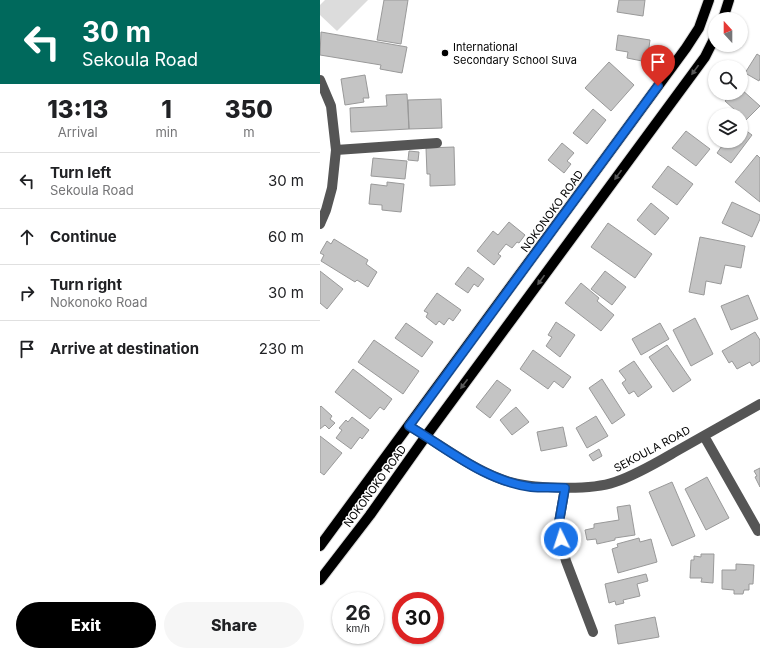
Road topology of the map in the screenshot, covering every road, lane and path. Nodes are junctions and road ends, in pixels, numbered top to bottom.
1 (709, 0) edge
2 (729, 0) edge
3 (725, 12) edge
4 (708, 49) edge
5 (320, 80) edge
6 (437, 144) dead end
7 (336, 150) junction
8 (320, 224) edge
9 (760, 404) edge
10 (409, 426) junction
11 (426, 436) junction
12 (704, 436) junction
13 (565, 488) junction
14 (758, 531) dead end
15 (320, 546) edge
16 (320, 580) edge
17 (593, 632) dead end

1 - 10 main road, NOKONOKO ROAD
2 - 3 main road
4 -> 11 main road, NOKONOKO ROAD
5 - 7 street
6 - 7 street
7 - 8 street
9 - 12 street, SEKOULA ROAD
10 - 11 street, SEKOULA ROAD
10 - 15 main road, NOKONOKO ROAD
11 - 13 street, SEKOULA ROAD
11 - 16 main road, NOKONOKO ROAD
12 - 13 street, SEKOULA ROAD
12 - 14 street
13 - 17 street

